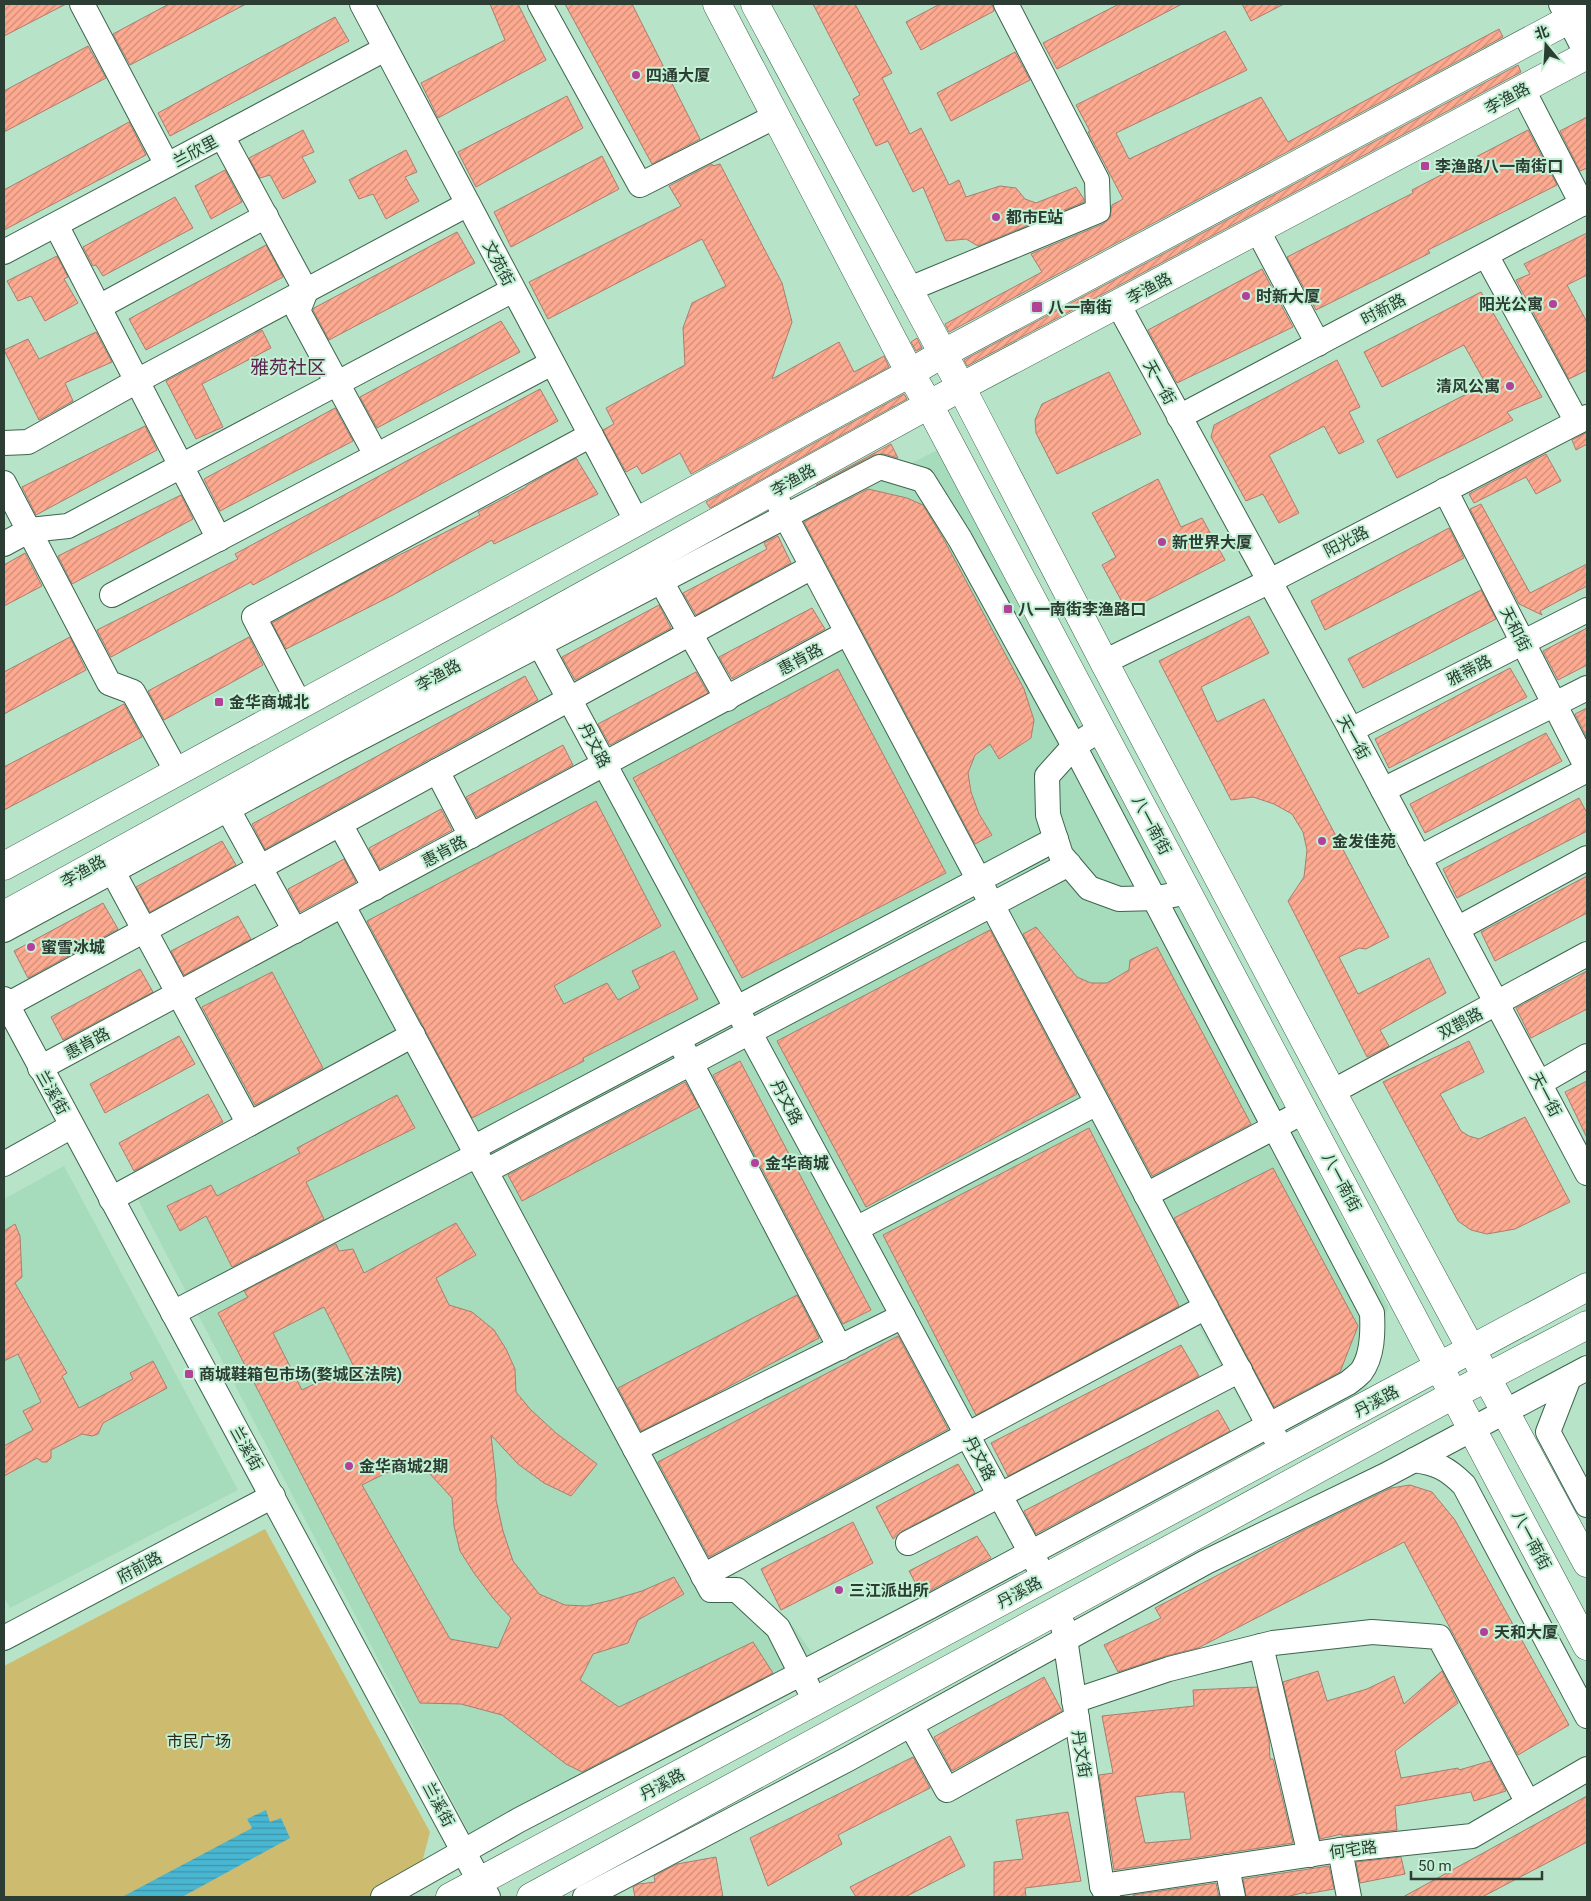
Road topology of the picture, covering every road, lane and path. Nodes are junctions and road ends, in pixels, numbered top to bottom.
1 (82, 4) edge
2 (362, 4) edge
3 (540, 4) edge
4 (717, 4) edge
5 (755, 4) edge
6 (1006, 4) edge
7 (1572, 11) edge
8 (386, 49) junction
9 (1587, 55) edge
10 (1523, 90) junction
11 (776, 116) junction
12 (222, 136) junction
13 (167, 165) junction
14 (1584, 203) edge
15 (468, 204) junction
16 (266, 216) junction
17 (56, 225) junction
18 (1258, 231) junction
19 (4, 252) edge
20 (1486, 255) junction
21 (513, 290) junction
22 (907, 290) junction
23 (306, 291) junction
24 (1118, 304) junction
25 (98, 307) junction
26 (1318, 344) junction
27 (942, 354) junction
28 (552, 363) junction
29 (910, 373) junction
30 (136, 381) junction
31 (337, 384) junction
32 (961, 387) junction
33 (929, 405) junction
34 (1179, 417) junction
35 (1582, 420) edge
36 (591, 435) junction
37 (4, 443) edge
38 (376, 455) junction
39 (182, 466) junction
40 (4, 483) edge
41 (1445, 490) junction
42 (772, 491) junction
43 (786, 516) junction
44 (637, 522) junction
45 (30, 530) junction
46 (219, 539) junction
47 (4, 544) edge
48 (812, 567) junction
49 (655, 570) junction
50 (1268, 582) junction
51 (112, 595) dead end
52 (1587, 610) edge
53 (690, 633) junction
54 (848, 633) junction
55 (535, 635) junction
56 (1523, 643) junction
57 (1104, 662) junction
58 (1587, 688) edge
59 (570, 699) junction
60 (726, 699) junction
61 (1554, 704) junction
62 (300, 705) junction
63 (1101, 729) junction
64 (1351, 730) junction
65 (1074, 746) junction
66 (605, 764) junction
67 (1587, 769) edge
68 (437, 771) junction
69 (177, 772) junction
70 (1383, 790) junction
71 (224, 803) junction
72 (340, 824) junction
73 (472, 836) junction
74 (1056, 839) junction
75 (1419, 858) junction
76 (1587, 858) edge
77 (1069, 864) junction
78 (109, 865) junction
79 (4, 866) edge
80 (260, 867) junction
81 (978, 880) junction
82 (375, 888) junction
83 (1188, 892) junction
84 (1154, 898) junction
85 (991, 904) junction
86 (343, 906) junction
87 (4, 915) edge
88 (1457, 928) junction
89 (4, 930) edge
90 (144, 930) junction
91 (295, 931) junction
92 (1587, 954) edge
93 (178, 994) junction
94 (5, 1002) edge
95 (1497, 1003) junction
96 (737, 1008) junction
97 (750, 1032) junction
98 (413, 1036) junction
99 (678, 1040) junction
100 (1587, 1056) edge
101 (691, 1063) junction
102 (40, 1068) junction
103 (1540, 1083) junction
104 (1332, 1092) junction
105 (1097, 1103) junction
106 (1305, 1111) junction
107 (249, 1124) junction
108 (72, 1126) junction
109 (1274, 1128) junction
110 (479, 1158) junction
111 (4, 1164) edge
112 (1586, 1167) edge
113 (1146, 1194) junction
114 (111, 1198) junction
115 (856, 1229) junction
116 (1587, 1287) edge
117 (1206, 1307) junction
118 (173, 1313) junction
119 (903, 1316) junction
120 (1587, 1325) edge
121 (840, 1348) junction
122 (1472, 1349) junction
123 (1440, 1366) junction
124 (1240, 1370) junction
125 (1578, 1373) edge
126 (1488, 1378) junction
127 (1455, 1394) junction
128 (1506, 1411) junction
129 (1269, 1426) junction
130 (1473, 1428) junction
131 (968, 1435) junction
132 (635, 1449) junction
133 (1283, 1450) junction
134 (1414, 1460) junction
135 (1000, 1495) junction
136 (273, 1496) junction
137 (1587, 1505) edge
138 (908, 1543) dead end
139 (1031, 1553) junction
140 (1587, 1563) edge
141 (703, 1576) junction
142 (1045, 1578) junction
143 (1061, 1609) junction
144 (4, 1638) edge
145 (1066, 1640) junction
146 (1261, 1646) junction
147 (1587, 1646) edge
148 (801, 1674) junction
149 (816, 1702) junction
150 (1076, 1709) junction
151 (1587, 1716) edge
152 (911, 1725) junction
153 (1587, 1769) edge
154 (1528, 1803) junction
155 (1340, 1850) junction
156 (464, 1851) junction
157 (1310, 1855) junction
158 (1227, 1867) junction
159 (484, 1889) edge
160 (609, 1892) edge
161 (1105, 1892) edge
162 (383, 1897) edge
163 (450, 1897) edge
164 (531, 1897) edge
165 (585, 1897) edge
166 (1233, 1897) edge
167 (1349, 1897) edge

1 - 13 street
2 - 8 street, 文苑街
3 - 11 street
4 - 11 main road, 八一南街
5 - 22 main road
6 - 22 street
7 - 9 street
7 - 27 main road
8 - 12 street, 兰欣里
8 - 15 street, 文苑街
9 - 10 main road, 李渔路
10 - 14 street
10 - 18 main road, 李渔路
11 - 29 main road, 八一南街
12 - 13 street, 兰欣里
12 - 16 street
13 - 17 street, 兰欣里
14 - 20 street, 时新路
15 - 21 street, 文苑街
15 - 23 street
16 - 23 street
16 - 25 street
17 - 19 street, 兰欣里
17 - 25 street
18 - 24 main road, 李渔路
18 - 26 street
20 - 26 street, 时新路
20 - 35 street
21 - 28 street, 文苑街
21 - 31 street
22 - 27 main road
23 - 30 street
23 - 31 street
24 - 32 main road, 李渔路
24 - 34 street, 天一街
25 - 30 street
26 - 34 street, 时新路
27 - 29 main road
27 - 32 main road
28 - 36 street, 文苑街
28 - 38 street
29 - 33 main road, 八一南街
29 - 44 main road
30 - 37 street
30 - 39 street
31 - 38 street
31 - 39 street
32 - 33 main road, 李渔路
32 - 57 main road
33 - 42 main road, 李渔路
33 - 63 main road, 八一南街
34 - 50 street, 天一街
35 - 41 street, 阳光路
36 - 44 street, 文苑街
36 - 62 street
38 - 46 street
39 - 45 street
39 - 46 street
40 - 45 street
41 - 50 street, 阳光路
41 - 56 street, 天和街
42 - 43 street
42 - 49 main road, 李渔路
43 - 48 street
43 - 49 street
43 - 65 street
44 - 62 main road
45 - 47 street
45 - 69 street
46 - 51 street
48 - 53 street
48 - 54 street
49 - 53 street
49 - 55 main road, 李渔路
50 - 57 street, 阳光路
50 - 64 street, 天一街
52 - 56 street, 雅蒂路
53 - 59 street
53 - 60 street
54 - 60 street, 惠肯路
54 - 81 street
55 - 59 street, 丹文路
55 - 71 main road, 李渔路
56 - 61 street, 天和街
56 - 64 street, 雅蒂路
57 - 104 main road
58 - 61 street
59 - 66 street, 丹文路
59 - 68 street
60 - 66 street, 惠肯路
61 - 67 street, 天和街
61 - 70 street
62 - 69 main road
63 - 65 street
63 - 83 main road, 八一南街
64 - 70 street, 天一街
65 - 74 street
65 - 84 street
66 - 73 street, 惠肯路
66 - 96 street, 丹文路
67 - 75 street
68 - 72 street
68 - 73 street
69 - 79 main road
70 - 75 street, 天一街
71 - 78 main road, 李渔路
71 - 80 street
72 - 80 street
72 - 82 street
73 - 82 street, 惠肯路
74 - 77 street
74 - 81 street
75 - 88 street, 天一街
76 - 88 street
77 - 84 street
77 - 85 street
78 - 87 main road, 李渔路
78 - 89 street
78 - 90 street
80 - 90 street
80 - 91 street
81 - 85 street
81 - 96 street
82 - 86 street, 惠肯路
83 - 84 street
83 - 106 main road, 八一南街
84 - 109 street
85 - 97 street
85 - 105 street
86 - 91 street, 惠肯路
86 - 98 street
88 - 95 street, 天一街
90 - 93 street
90 - 94 street
91 - 93 street, 惠肯路
92 - 95 street, 双鹊路
93 - 102 street, 惠肯路
93 - 107 street
94 - 102 street, 兰溪街
95 - 103 street, 天一街
95 - 104 street, 双鹊路
96 - 97 street, 丹文路
96 - 99 street
97 - 101 street
97 - 115 street, 丹文路
98 - 107 street
98 - 110 street
99 - 101 street
99 - 110 street
100 - 103 street
101 - 110 street
101 - 121 street
102 - 108 street, 兰溪街
103 - 112 street, 天一街
104 - 122 main road
105 - 113 street
105 - 115 street
106 - 109 street
106 - 123 main road, 八一南街
107 - 114 street
108 - 111 street
108 - 114 street, 兰溪街
109 - 113 street
109 - 129 street
110 - 118 street
110 - 132 street
113 - 117 street
114 - 118 street, 兰溪街
115 - 119 street, 丹文路
116 - 122 main road, 丹溪路
117 - 124 street
117 - 131 street
118 - 136 street, 兰溪街
119 - 121 street
119 - 131 street, 丹文路
120 - 126 main road, 丹溪路
121 - 132 street
122 - 123 main road, 丹溪路
122 - 126 main road
123 - 127 main road, 八一南街
123 - 133 main road, 丹溪路
124 - 129 street
124 - 135 street
125 - 128 street
125 - 137 street
126 - 127 main road, 丹溪路
126 - 128 main road
127 - 130 main road, 八一南街
127 - 143 main road, 丹溪路
128 - 130 street
128 - 140 main road
129 - 133 street
129 - 139 street
130 - 134 street
130 - 147 main road, 八一南街
131 - 135 street, 丹文路
131 - 141 street
132 - 141 street
133 - 142 main road, 丹溪路
134 - 145 street
134 - 151 street
135 - 138 street
135 - 139 street, 丹文路
136 - 144 street, 府前路
136 - 156 street, 兰溪街
139 - 142 street, 丹文路
139 - 148 street
141 - 148 street
142 - 149 main road, 丹溪路
143 - 145 street, 丹文街
143 - 164 main road, 丹溪路
145 - 150 street, 丹文街
145 - 152 street
146 - 150 street
146 - 154 street
146 - 157 street
148 - 149 street
148 - 156 street
149 - 159 main road, 丹溪路
150 - 152 street
150 - 161 street, 丹文街
152 - 160 street
153 - 154 street, 何宅路
154 - 155 street, 何宅路
155 - 157 street, 何宅路
155 - 167 street
156 - 159 street, 兰溪街
156 - 162 street
157 - 158 street, 何宅路
158 - 161 street, 何宅路
158 - 166 street
159 - 163 main road, 丹溪路
160 - 165 street

